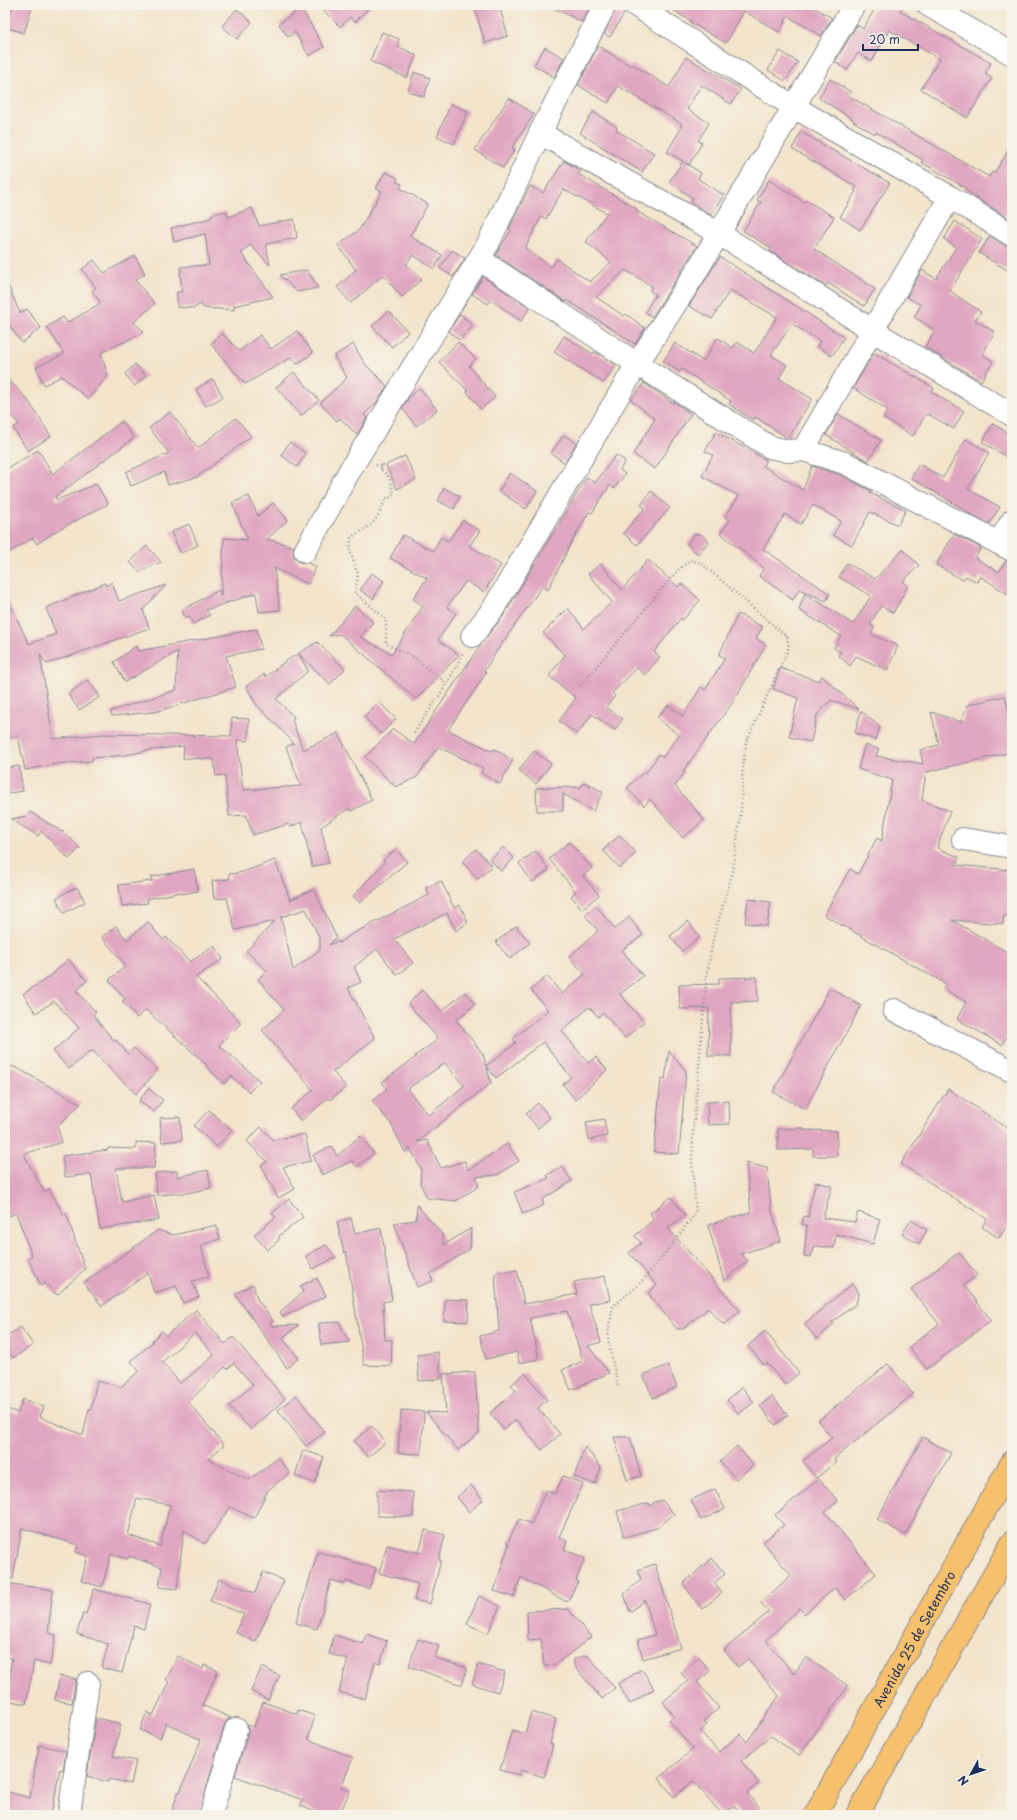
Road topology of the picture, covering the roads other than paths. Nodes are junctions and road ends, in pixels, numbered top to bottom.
1 (604, 5) edge
2 (634, 5) edge
3 (854, 5) edge
4 (928, 5) edge
5 (1012, 54) edge
6 (794, 107) junction
7 (540, 133) junction
8 (950, 197) junction
9 (718, 233) junction
10 (1012, 235) edge
11 (479, 259) junction
12 (872, 330) junction
13 (638, 364) junction
14 (1012, 415) edge
15 (803, 450) junction
16 (1012, 521) edge
17 (1005, 547) edge
18 (305, 551) dead end
19 (472, 636) road end
20 (963, 839) dead end
21 (1012, 847) edge
22 (894, 1010) dead end
23 (1012, 1071) edge
24 (1012, 1462) edge
25 (1012, 1542) edge
26 (88, 1683) dead end
27 (236, 1729) dead end
28 (69, 1815) edge
29 (211, 1815) edge
30 (815, 1815) edge
31 (857, 1815) edge

1 - 7 street
2 - 6 street
3 - 6 street
4 - 5 street
6 - 8 street
6 - 9 street
7 - 9 street
7 - 11 street
8 - 10 street
8 - 12 street
9 - 12 street
9 - 13 street
11 - 13 street
11 - 18 street
12 - 14 street
12 - 15 street
13 - 15 street
13 - 19 street
15 - 17 street
16 - 17 street
20 - 21 street
22 - 23 street
24 - 30 highway, Avenida 25 de Setembro
25 - 31 highway
26 - 28 street
27 - 29 street

